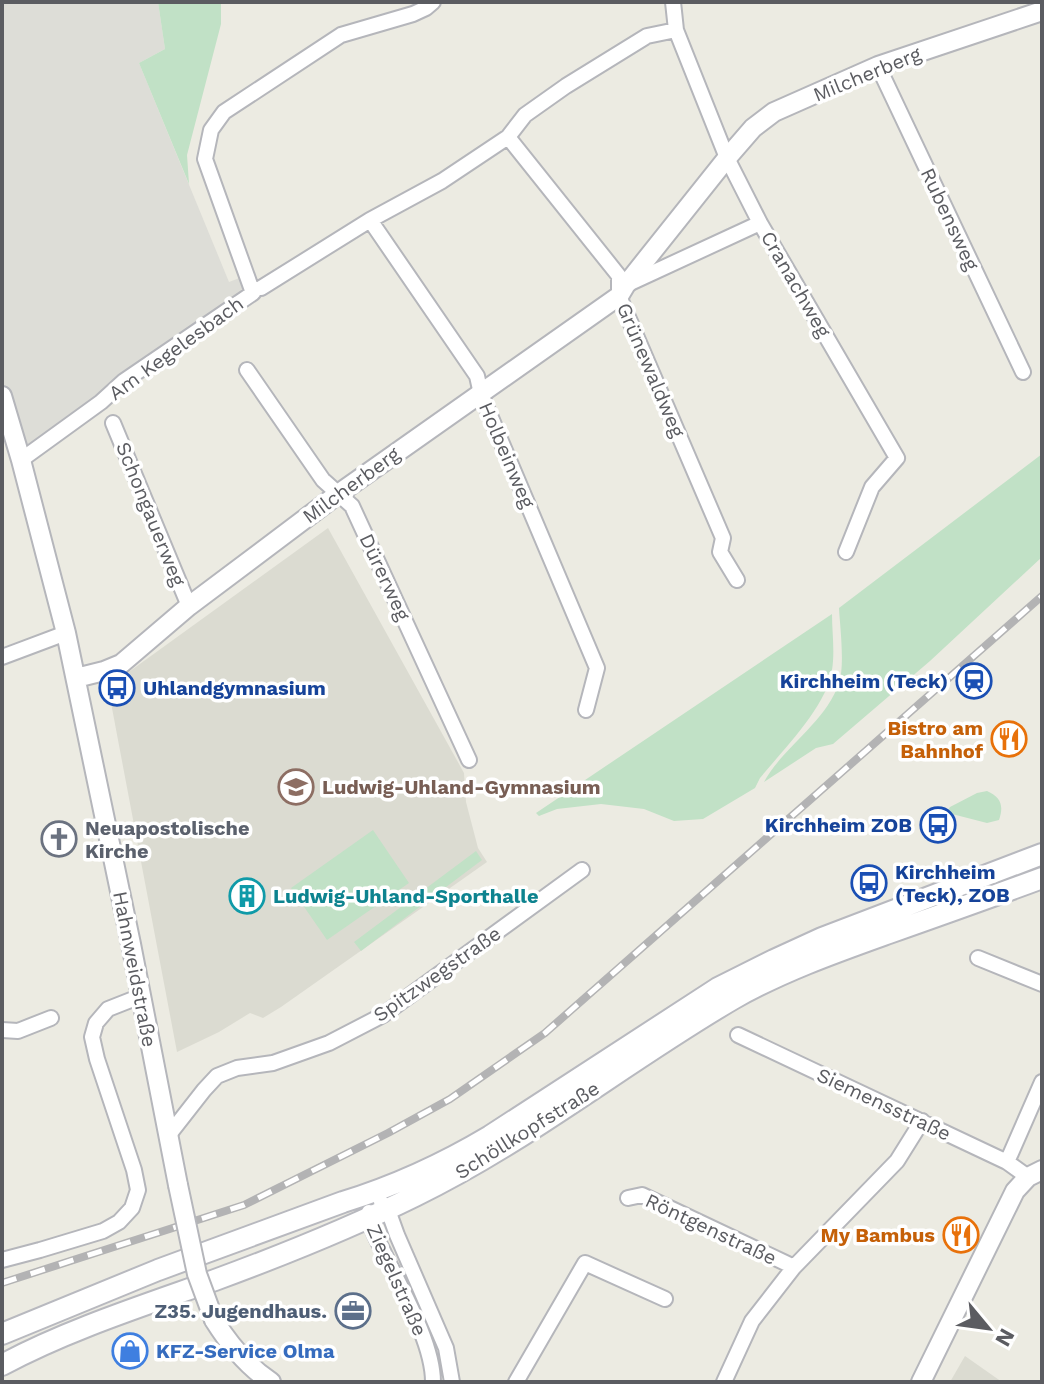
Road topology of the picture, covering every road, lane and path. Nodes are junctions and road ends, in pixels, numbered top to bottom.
1 (433, 2) edge
2 (673, 2) edge
3 (1042, 11) edge
4 (676, 30) junction
5 (878, 66) junction
6 (508, 137) junction
7 (727, 158) junction
8 (370, 220) junction
9 (760, 223) junction
10 (261, 288) dead end
11 (622, 291) junction
12 (247, 370) dead end
13 (1023, 372) dead end
14 (481, 394) junction
15 (2, 396) edge
16 (113, 423) dead end
17 (21, 460) junction
18 (338, 494) junction
19 (846, 552) dead end
20 (737, 580) dead end
21 (189, 606) junction
22 (66, 633) junction
23 (2, 657) edge
24 (76, 678) junction
25 (586, 710) dead end
26 (469, 760) dead end
27 (1042, 854) edge
28 (582, 870) dead end
29 (1042, 878) edge
30 (978, 958) dead end
31 (1042, 984) edge
32 (141, 996) junction
33 (51, 1018) dead end
34 (2, 1030) edge
35 (738, 1035) dead end
36 (1042, 1082) edge
37 (922, 1121) junction
38 (168, 1136) junction
39 (1007, 1162) junction
40 (1035, 1174) edge
41 (373, 1193) junction
42 (628, 1198) dead end
43 (388, 1210) junction
44 (369, 1218) junction
45 (2, 1260) edge
46 (794, 1267) junction
47 (665, 1299) dead end
48 (2, 1334) edge
49 (2, 1365) edge
50 (271, 1382) edge
51 (433, 1382) edge
52 (452, 1382) edge
53 (516, 1382) edge
54 (724, 1382) edge
55 (921, 1382) edge

1 - 17 street, Am Kegelesbach
2 - 4 street, Cranachweg
3 - 5 street, Milcherberg
4 - 6 street
4 - 7 street, Cranachweg
5 - 7 street, Milcherberg
5 - 13 street, Rubensweg
6 - 8 street
6 - 11 street, Grünewaldweg
7 - 9 street, Cranachweg
7 - 11 street, Milcherberg
8 - 10 street
8 - 14 street, Holbeinweg
9 - 11 street, Milcherberg
9 - 19 street, Cranachweg
11 - 14 street, Milcherberg
11 - 20 street, Grünewaldweg
12 - 18 street, Dürerweg
14 - 18 street, Milcherberg
14 - 25 street, Holbeinweg
15 - 17 street, Hahnweidstraße
16 - 21 street, Schongauerweg
17 - 22 street, Hahnweidstraße
18 - 21 street, Milcherberg
18 - 26 street, Dürerweg
21 - 24 street, Milcherberg
22 - 23 street
22 - 24 street, Hahnweidstraße
24 - 32 street, Hahnweidstraße
27 - 41 main road, Schöllkopfstraße
28 - 38 street, Spitzwegstraße
29 - 43 main road, Schöllkopfstraße
30 - 31 street
32 - 38 street, Hahnweidstraße
32 - 45 street
33 - 34 street
35 - 37 street, Siemensstraße
36 - 39 street
37 - 39 street, Siemensstraße
37 - 46 street, Röntgenstraße
38 - 50 street, Hahnweidstraße, bridge
39 - 40 street, Siemensstraße
40 - 55 street
41 - 43 street, Ziegelstraße
41 - 44 street, Ziegelstraße
41 - 48 main road, Schöllkopfstraße
42 - 46 street, Röntgenstraße
43 - 44 main road, Schöllkopfstraße
43 - 52 street, Ziegelstraße
44 - 49 main road, Schöllkopfstraße
44 - 51 street, Ziegelstraße
46 - 54 street, Röntgenstraße
47 - 53 street

